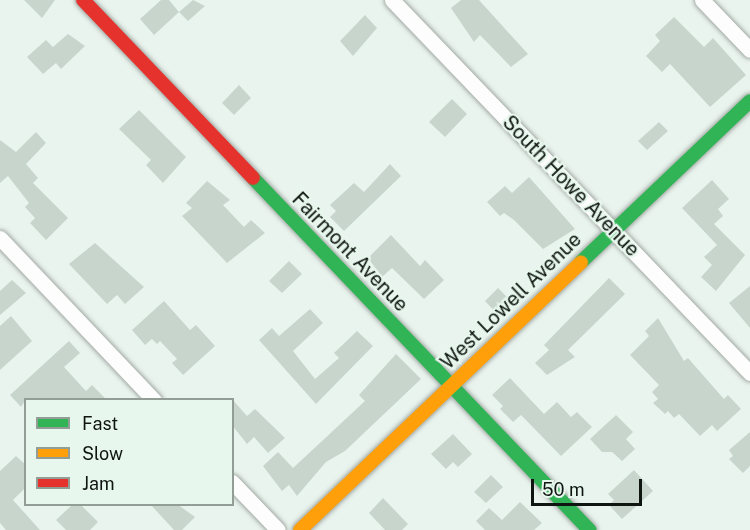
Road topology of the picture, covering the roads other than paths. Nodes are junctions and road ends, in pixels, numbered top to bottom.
1 (83, 0) edge
2 (392, 0) edge
3 (702, 0) edge
4 (750, 50) edge
5 (750, 101) edge
6 (614, 230) junction
7 (0, 238) edge
8 (750, 373) edge
9 (450, 386) junction
10 (153, 398) edge
11 (234, 484) edge
12 (278, 530) edge
13 (300, 530) edge
14 (589, 530) edge

1 - 9 street, Fairmont Avenue
2 - 6 street, South Howe Avenue
3 - 4 street
5 - 6 street, West Lowell Avenue
6 - 8 street, South Howe Avenue
6 - 9 street, West Lowell Avenue
7 - 10 street
9 - 13 street, West Lowell Avenue
9 - 14 street, Fairmont Avenue
11 - 12 street

